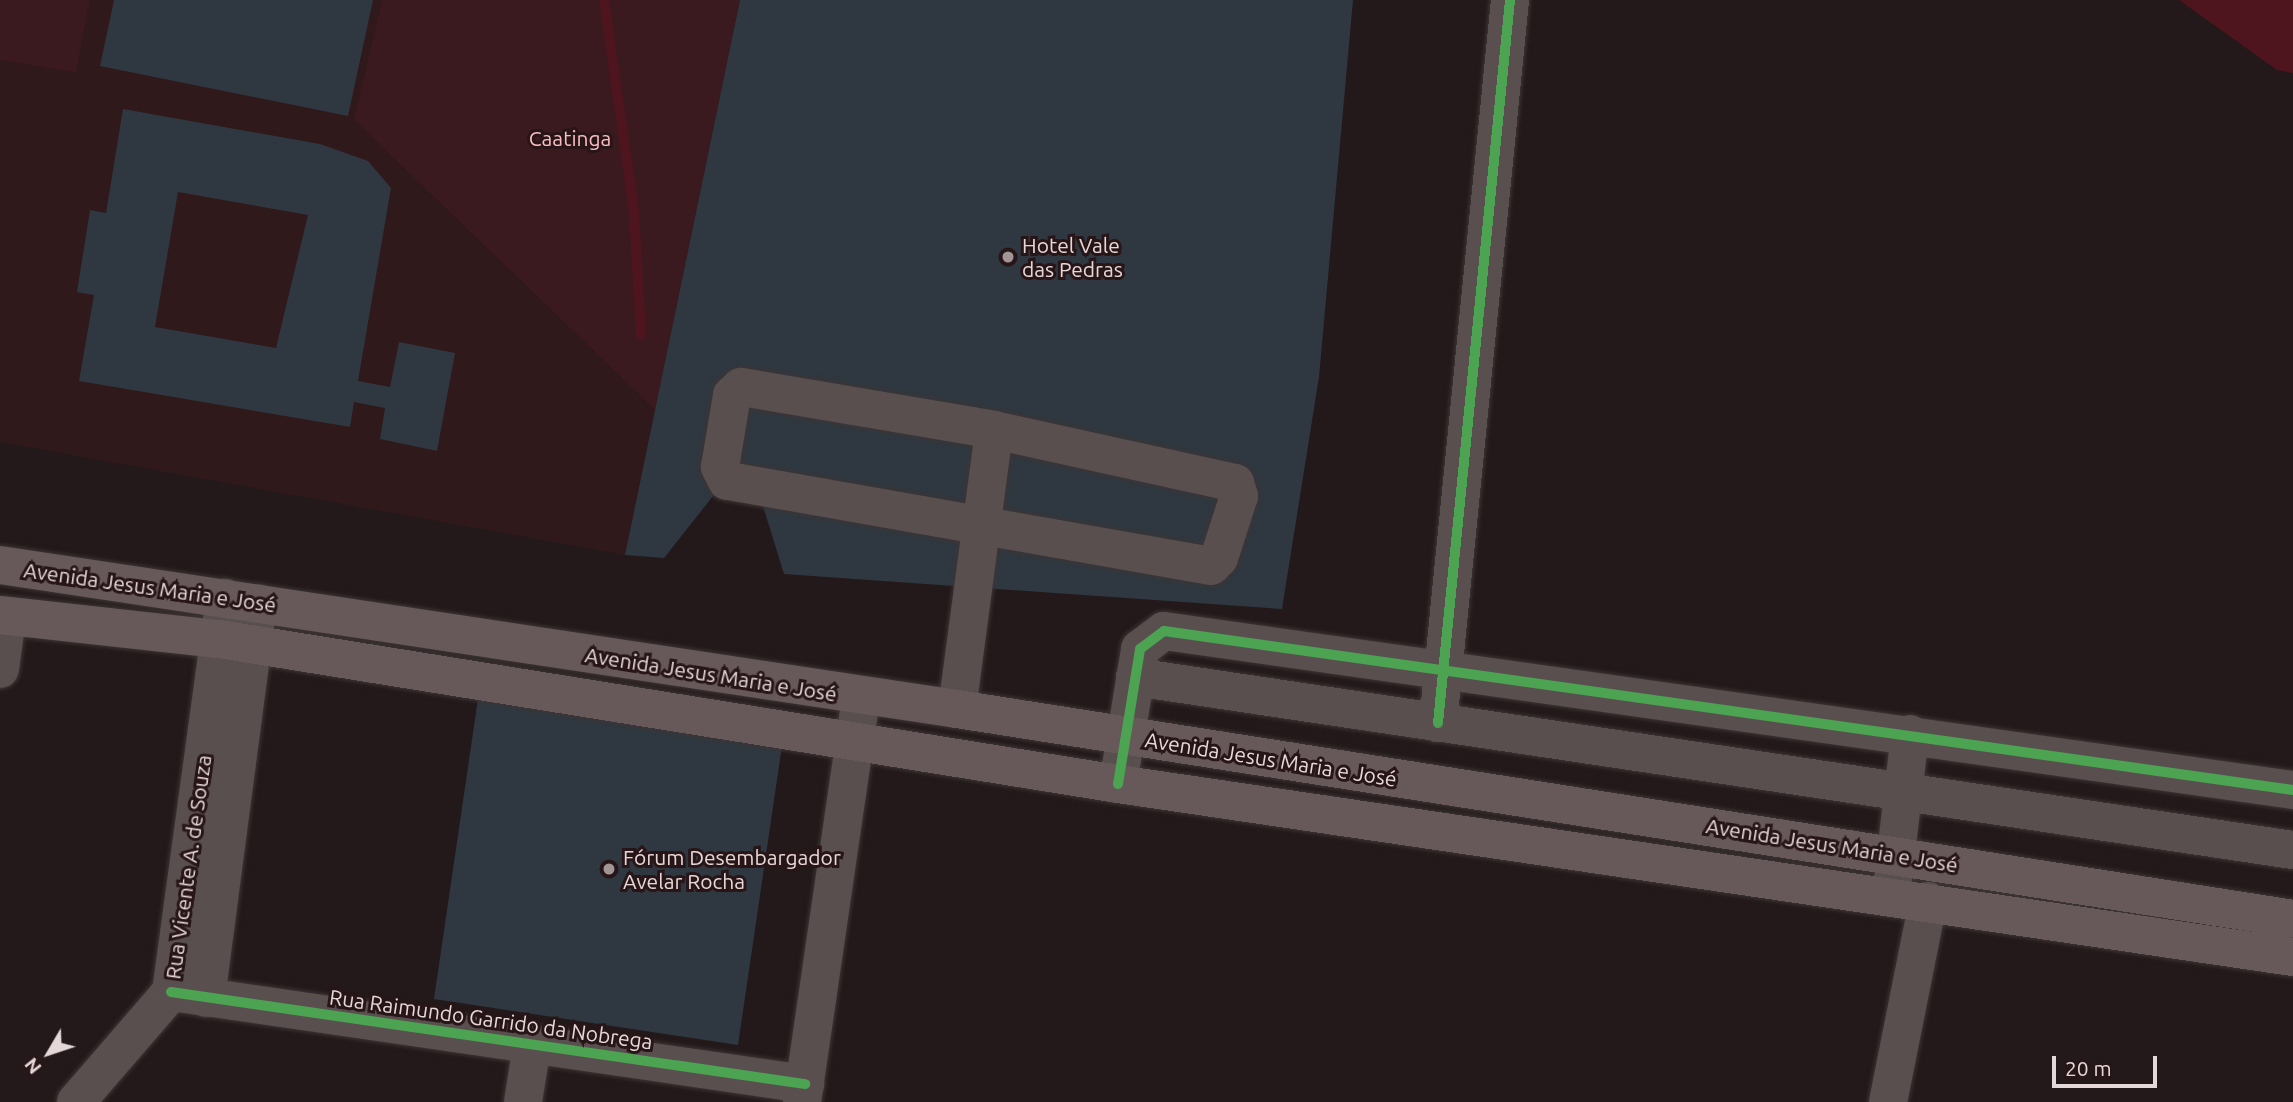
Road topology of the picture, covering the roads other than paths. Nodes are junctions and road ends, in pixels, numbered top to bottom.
1 (1510, 0) edge
2 (994, 430) junction
3 (978, 527) junction
4 (0, 565) edge
5 (241, 600) junction
6 (4, 616) edge
7 (236, 642) junction
8 (1445, 667) junction
9 (0, 669) edge
10 (1135, 677) junction
11 (860, 697) junction
12 (957, 709) junction
13 (1438, 723) junction
14 (1910, 734) junction
15 (1125, 737) junction
16 (855, 742) junction
17 (2143, 768) junction
18 (1118, 784) junction
19 (2293, 790) edge
20 (1903, 792) junction
21 (2136, 827) junction
22 (2293, 850) edge
23 (1895, 854) junction
24 (1910, 899) junction
25 (2293, 919) edge
26 (2293, 957) edge
27 (188, 995) junction
28 (532, 1045) junction
29 (804, 1093) edge
30 (76, 1102) edge
31 (523, 1102) edge
32 (1888, 1102) edge

1 - 8 street
2 - 3 street
2 - 3 street
2 - 3 street
3 - 12 street
4 - 5 main road, Avenida Jesus Maria e José
5 - 7 street, Rua Vicente A. de Souza
5 - 11 main road, Avenida Jesus Maria e José
6 - 7 main road, Avenida Jesus Maria e José
6 - 9 street
7 - 16 main road, Avenida Jesus Maria e José
7 - 27 street, Rua Vicente A. de Souza
8 - 10 street
8 - 13 street
8 - 14 street
10 - 13 street
10 - 15 street
11 - 12 main road, Avenida Jesus Maria e José
11 - 16 street
12 - 15 main road, Avenida Jesus Maria e José
13 - 20 street
14 - 17 street
14 - 20 street
15 - 18 street
15 - 23 main road, Avenida Jesus Maria e José
16 - 18 main road, Avenida Jesus Maria e José
16 - 29 street
17 - 19 street
17 - 21 street
18 - 24 main road, Avenida Jesus Maria e José
20 - 21 street
20 - 23 street
21 - 22 street
23 - 24 street
23 - 25 main road, Avenida Jesus Maria e José
24 - 26 main road, Avenida Jesus Maria e José
24 - 32 street
27 - 28 street, Rua Raimundo Garrido da Nobrega
27 - 30 street, Rua Vicente A. de Souza
28 - 29 street, Rua Raimundo Garrido da Nobrega
28 - 31 street

